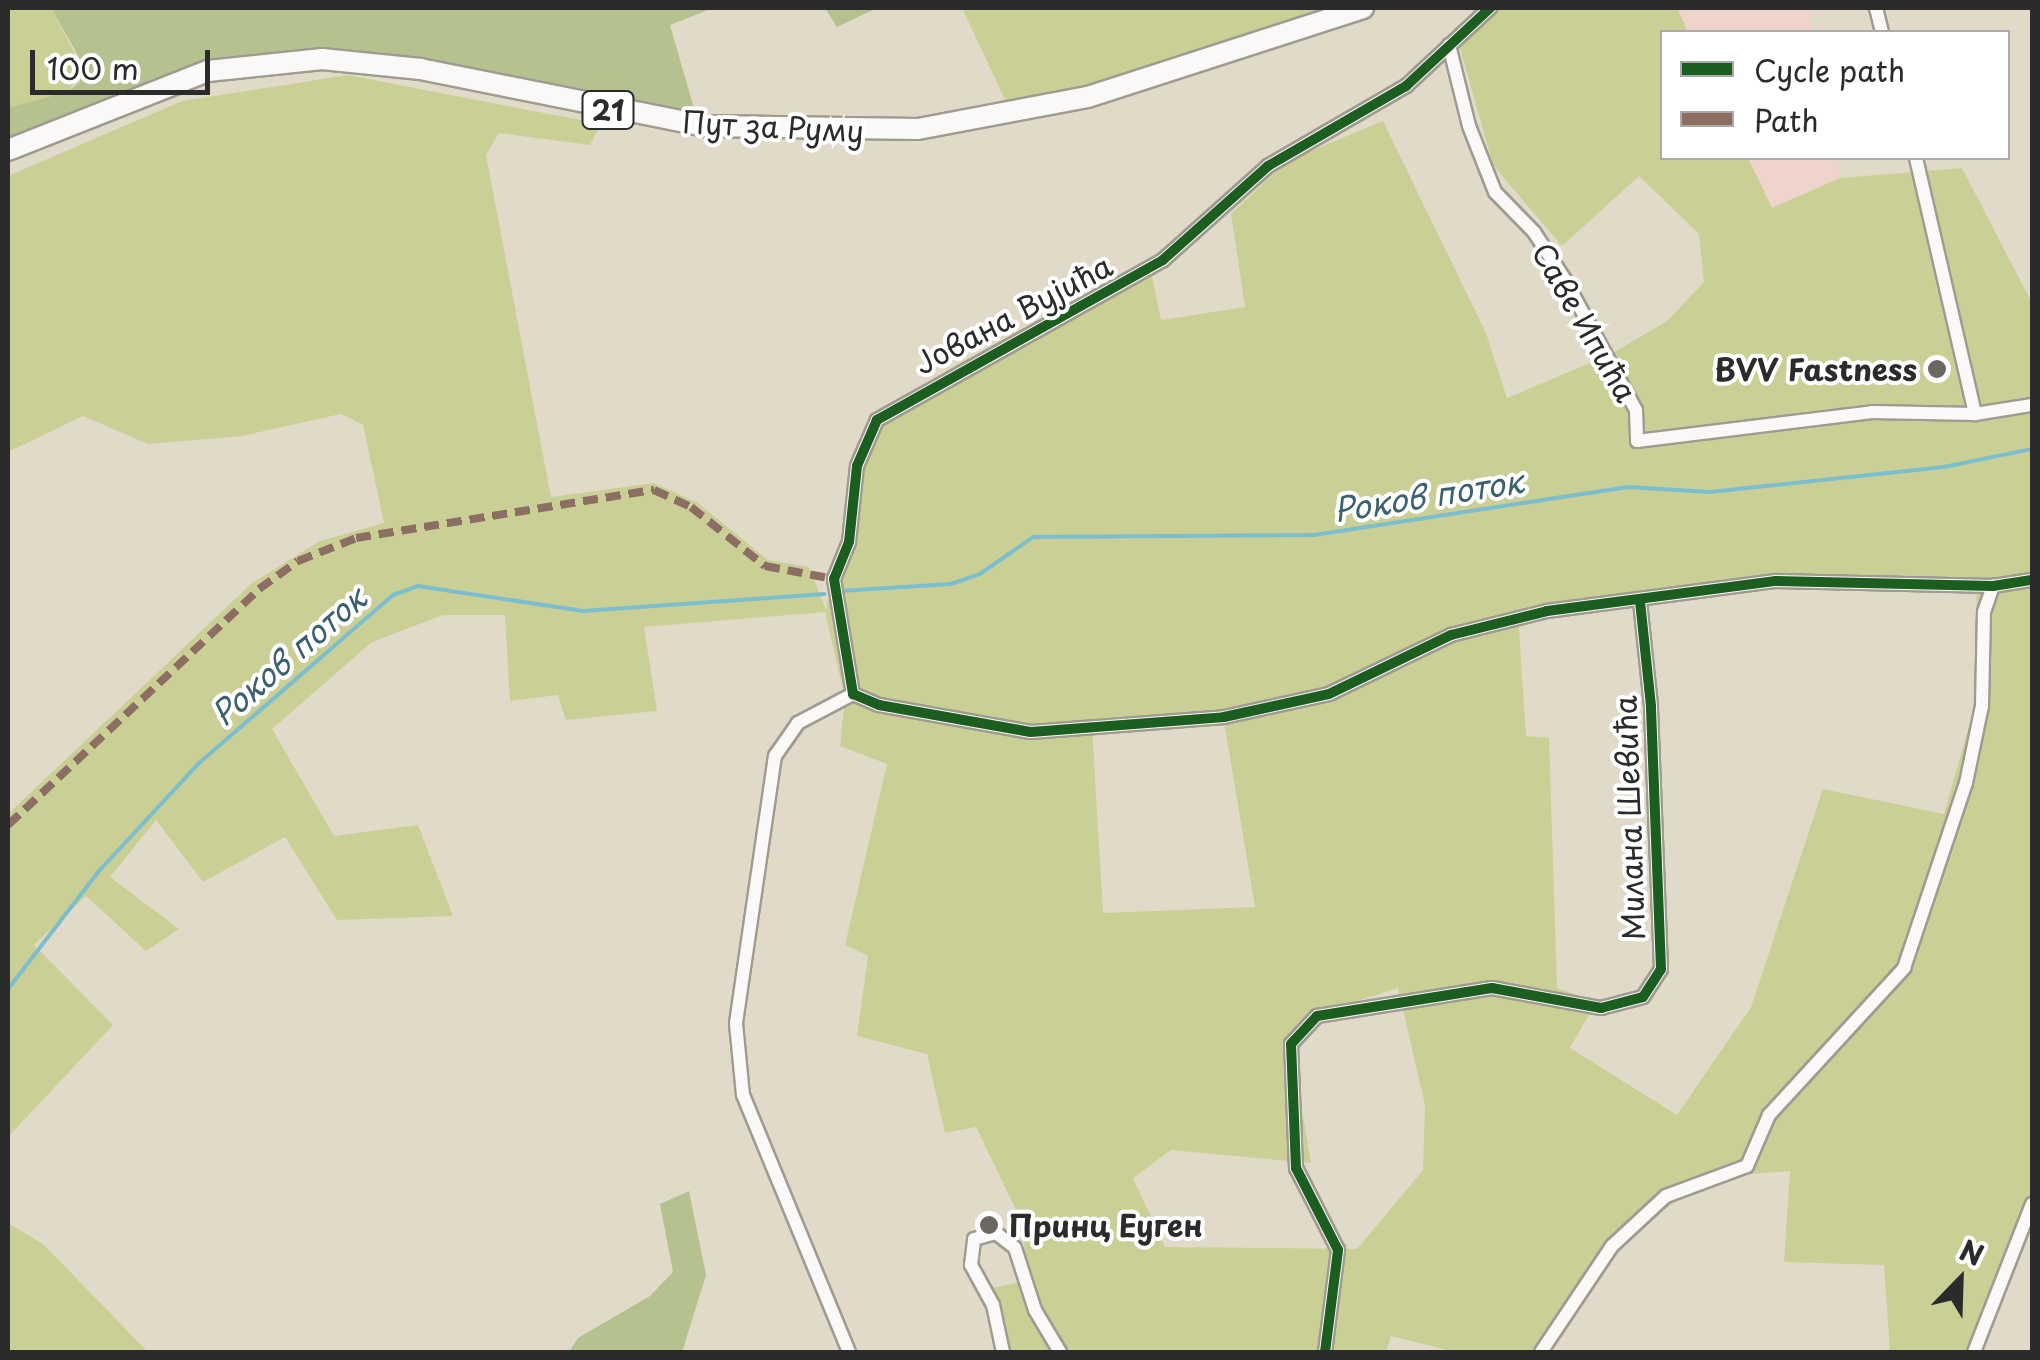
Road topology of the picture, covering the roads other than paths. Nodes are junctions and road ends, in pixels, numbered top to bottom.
1 (1364, 8) edge
2 (1490, 8) edge
3 (1450, 45) junction
4 (8, 150) edge
5 (1916, 160) edge
6 (2032, 405) edge
7 (1975, 414) junction
8 (2032, 580) edge
9 (1993, 586) junction
10 (1640, 601) junction
11 (852, 694) junction
12 (2032, 1204) edge
13 (848, 1352) edge
14 (1003, 1352) edge
15 (1060, 1352) edge
16 (1325, 1352) edge
17 (1541, 1352) edge
18 (1974, 1352) edge

1 - 4 main road, Пут за Руму / 21
2 - 3 street, Јована Вујића
3 - 7 street, Саве Ипића
3 - 11 street, Јована Вујића
5 - 7 street
6 - 7 street
8 - 9 street
9 - 10 street
9 - 17 street
10 - 11 street
10 - 16 street, Милана Шевића
11 - 13 street
12 - 18 street
14 - 15 street

